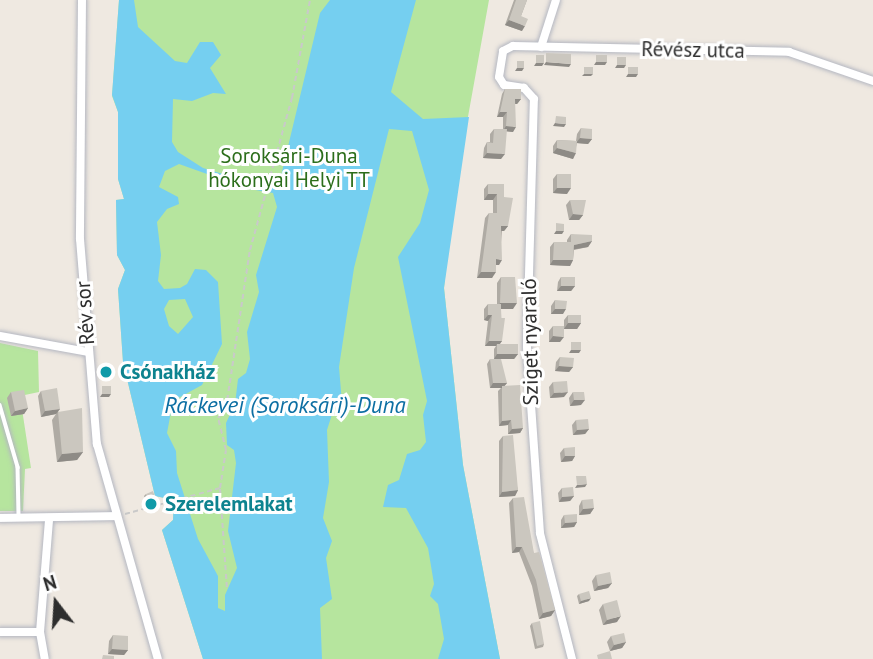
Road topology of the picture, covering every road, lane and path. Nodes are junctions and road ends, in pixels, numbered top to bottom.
1 (82, 0) edge
2 (310, 0) edge
3 (556, 0) edge
4 (541, 47) junction
5 (508, 48) joint
6 (873, 81) edge
7 (0, 336) edge
8 (88, 352) junction
9 (0, 405) edge
10 (220, 488) junction
11 (117, 516) junction
12 (0, 518) edge
13 (19, 518) junction
14 (49, 519) junction
15 (227, 589) dead end
16 (0, 632) edge
17 (40, 632) junction
18 (45, 659) edge
19 (158, 659) edge
20 (572, 659) edge

1 - 8 street, Rév sor
2 - 10 path
3 - 4 street
4 - 5 street, Révész utca
4 - 6 street, Révész utca
5 - 20 street, Sziget nyaraló
7 - 8 street
8 - 11 street, Rév sor
9 - 13 lane
10 - 11 path
10 - 15 path
11 - 14 street
11 - 19 street, Rév sor
12 - 13 street
13 - 14 street
14 - 17 street
16 - 17 street
17 - 18 street

